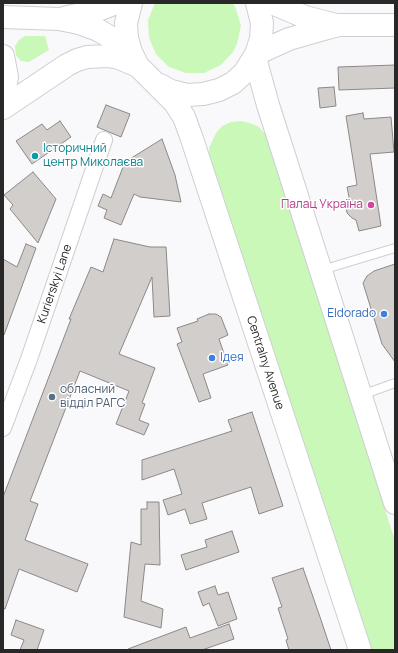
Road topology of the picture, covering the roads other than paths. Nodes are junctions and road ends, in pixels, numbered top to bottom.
1 (116, 3) edge
2 (131, 3) edge
3 (257, 3) edge
4 (272, 3) edge
5 (3, 17) edge
6 (59, 19) junction
7 (395, 25) edge
8 (339, 26) junction
9 (3, 56) edge
10 (256, 56) junction
11 (135, 59) junction
12 (157, 84) junction
13 (3, 98) edge
14 (3, 108) edge
15 (104, 140) dead end
16 (395, 248) edge
17 (321, 270) junction
18 (395, 383) edge
19 (361, 395) junction
20 (3, 428) edge
21 (395, 503) edge
22 (360, 650) edge

1 - 6 main road
2 - 11 main road
3 - 10 main road
4 - 8 main road
5 - 6 main road
6 - 11 main road, Centralny Avenue
7 - 8 main road
8 - 10 main road
9 - 13 main road
10 - 12 main road
10 - 17 main road
11 - 12 main road, Centralny Avenue
11 - 14 main road
12 - 22 main road, Centralny Avenue
15 - 20 street, Kurierskyi Lane
16 - 17 lane
17 - 19 main road
18 - 19 lane
19 - 21 main road

